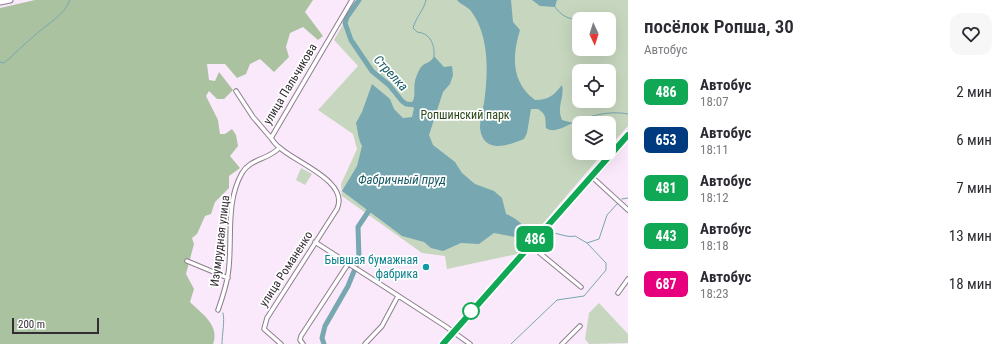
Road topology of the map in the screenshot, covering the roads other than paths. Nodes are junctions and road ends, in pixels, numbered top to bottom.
1 (10, 0) edge
2 (352, 0) edge
3 (0, 2) edge
4 (236, 91) dead end
5 (628, 135) edge
6 (271, 138) junction
7 (279, 148) junction
8 (591, 176) junction
9 (339, 201) joint
10 (628, 210) edge
11 (315, 242) junction
12 (530, 246) junction
13 (187, 261) dead end
14 (349, 265) junction
15 (228, 278) junction
16 (628, 278) edge
17 (580, 287) dead end
18 (618, 293) dead end
19 (398, 296) junction
20 (218, 310) dead end
21 (580, 326) dead end
22 (453, 332) junction
23 (281, 344) edge
24 (303, 344) edge
25 (365, 344) edge
26 (442, 344) edge
27 (470, 344) edge
28 (562, 344) edge

1 - 3 main road
2 - 6 street, улица Пальчикова
4 - 6 street
5 - 8 main road
6 - 7 street, улица Пальчикова
7 - 9 street, улица Пальчикова
7 - 15 street, Изумрудная улица
8 - 10 street
8 - 12 main road
9 - 11 street, улица Романенко
11 - 14 street
11 - 23 street, улица Романенко
12 - 17 street
12 - 22 main road
13 - 15 street
14 - 19 street
14 - 24 street
15 - 20 street, Изумрудная улица
16 - 18 street
19 - 22 street
19 - 25 street
21 - 28 street
22 - 26 main road
22 - 27 street

